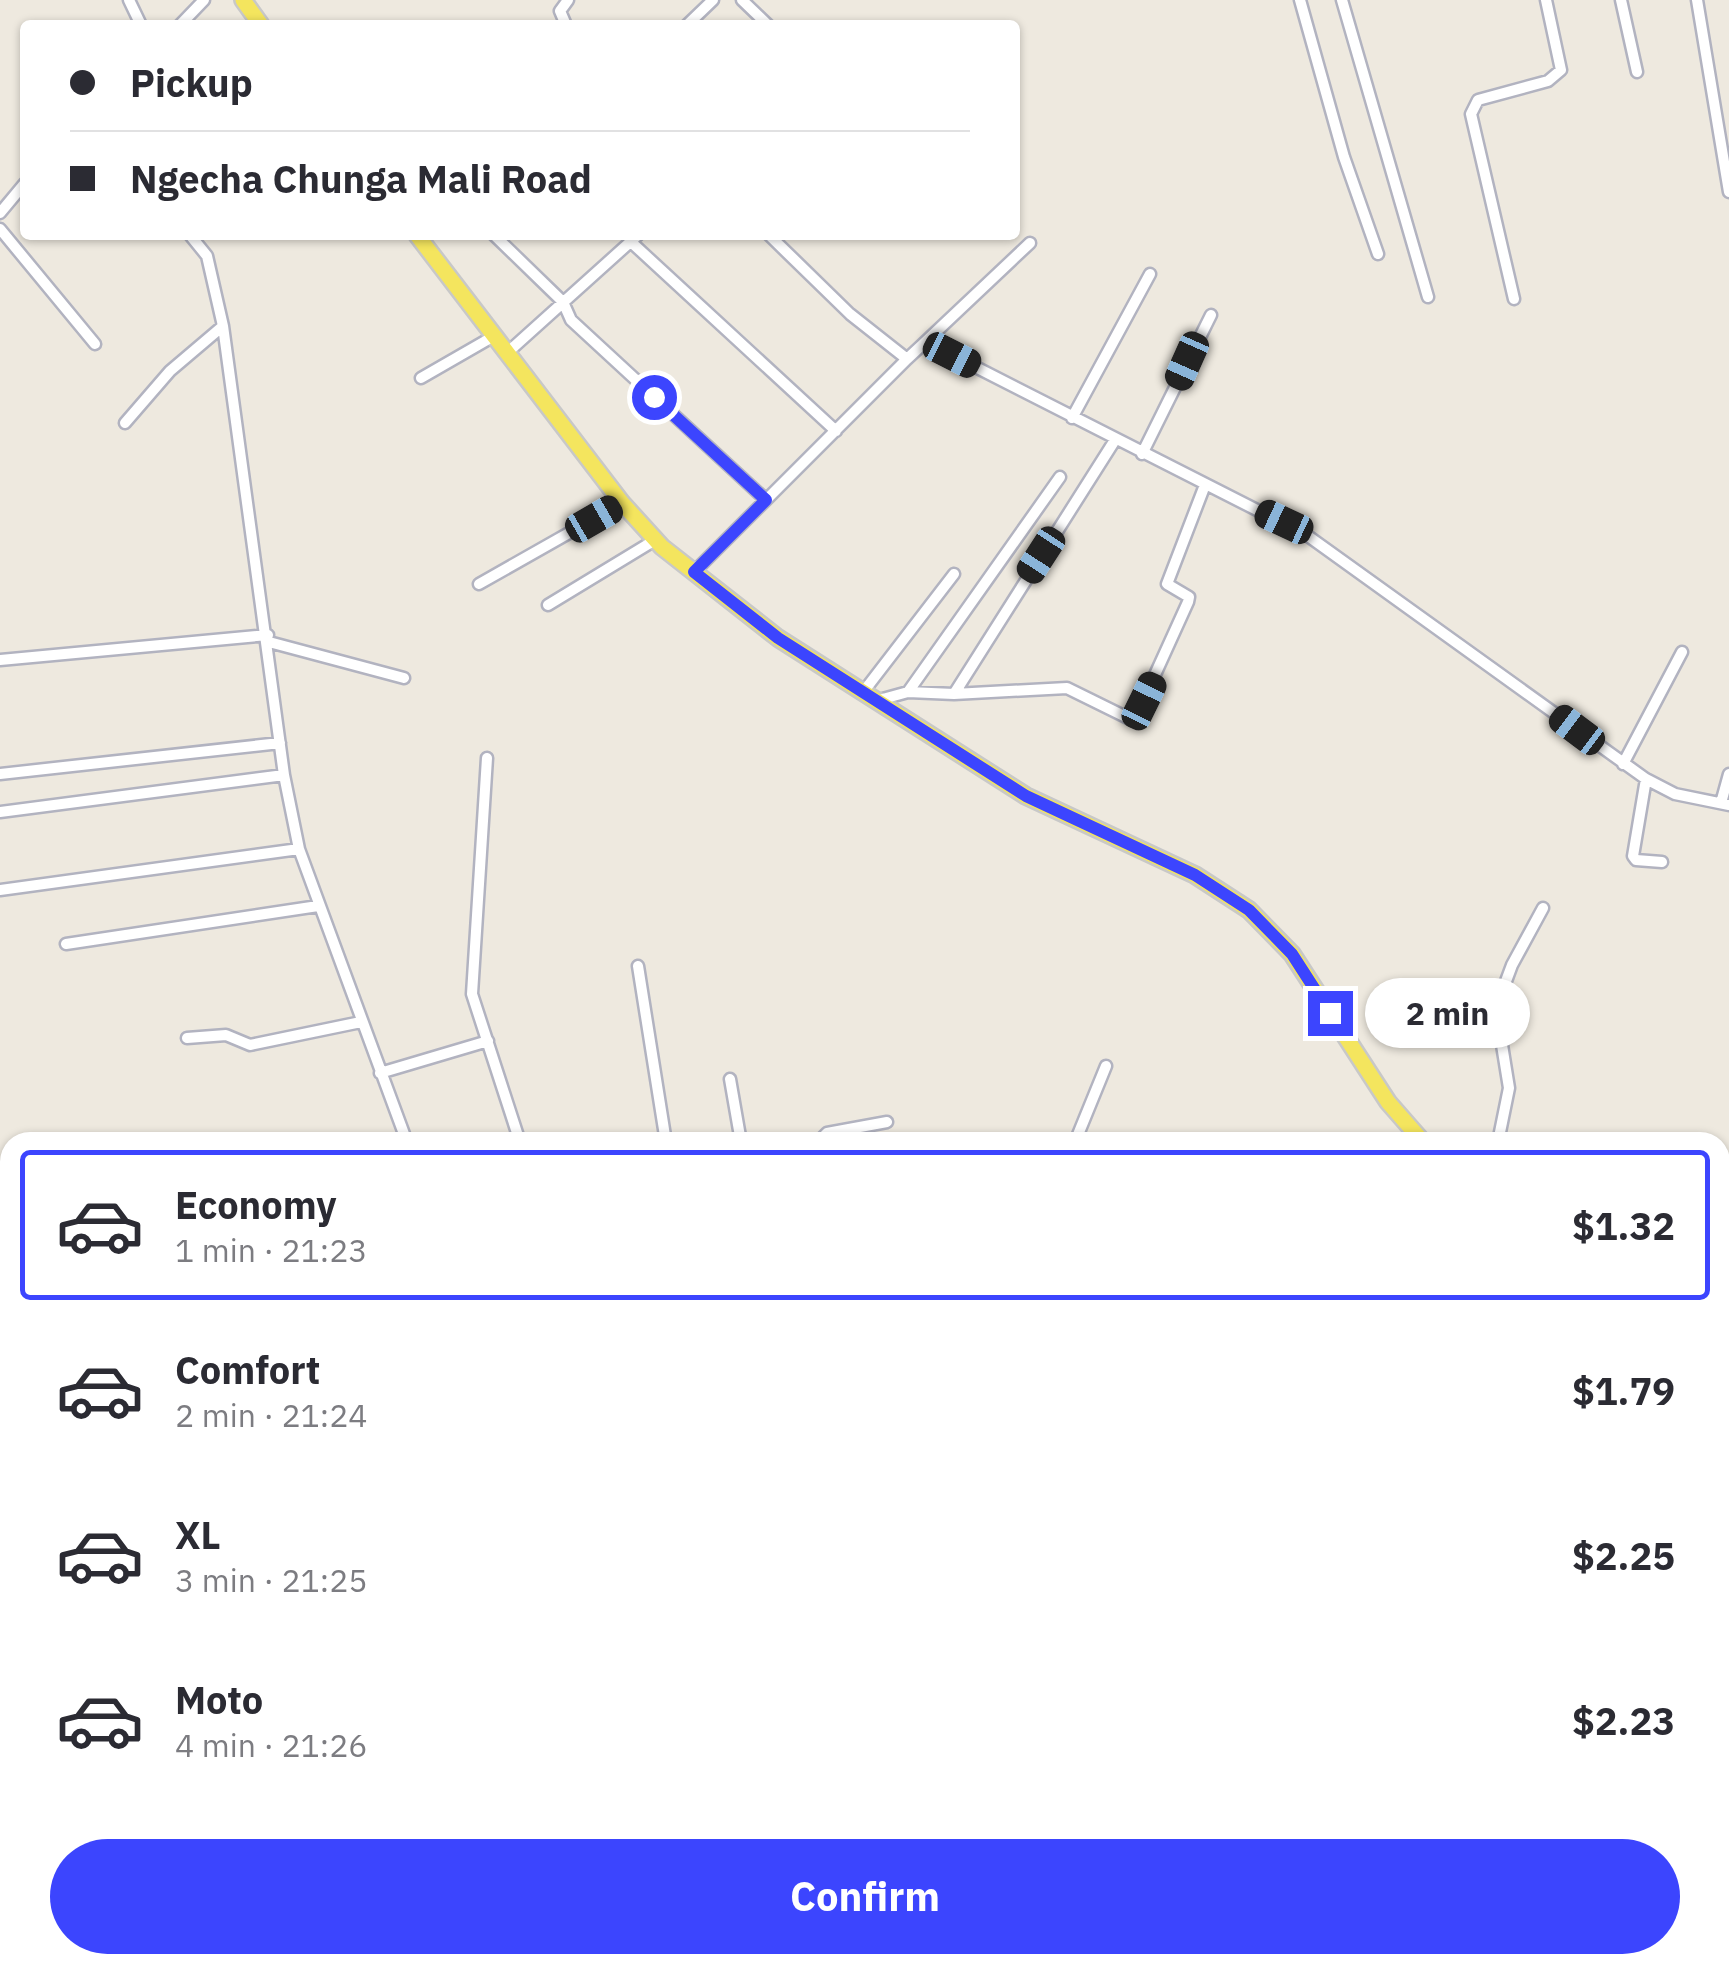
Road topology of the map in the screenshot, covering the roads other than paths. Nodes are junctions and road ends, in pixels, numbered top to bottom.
1 (204, 0) edge
2 (242, 0) edge
3 (713, 0) edge
4 (742, 0) edge
5 (1300, 0) edge
6 (1342, 0) edge
7 (1546, 0) edge
8 (1621, 0) edge
9 (1697, 0) edge
10 (185, 20) edge
11 (257, 20) edge
12 (692, 20) edge
13 (763, 20) edge
14 (1636, 72) dead end
15 (20, 189) edge
16 (1729, 192) edge
17 (0, 213) edge
18 (0, 229) edge
19 (194, 240) edge
20 (421, 240) edge
21 (499, 240) edge
22 (633, 240) edge
23 (635, 240) edge
24 (774, 240) edge
25 (1030, 243) dead end
26 (1378, 254) dead end
27 (1150, 274) dead end
28 (1428, 297) dead end
29 (1514, 299) dead end
30 (563, 302) junction
31 (1211, 315) dead end
32 (224, 326) junction
33 (494, 336) junction
34 (96, 344) dead end
35 (922, 345) junction
36 (507, 354) junction
37 (907, 359) junction
38 (422, 378) dead end
39 (1072, 418) junction
40 (125, 423) dead end
41 (836, 431) junction
42 (1115, 440) junction
43 (1142, 454) junction
44 (1060, 477) dead end
45 (1205, 485) junction
46 (766, 500) junction
47 (622, 503) junction
48 (654, 540) junction
49 (694, 572) junction
50 (954, 574) dead end
51 (479, 584) dead end
52 (548, 605) dead end
53 (268, 639) junction
54 (1682, 652) dead end
55 (0, 660) edge
56 (404, 678) dead end
57 (864, 691) junction
58 (908, 692) junction
59 (954, 694) junction
60 (879, 700) junction
61 (280, 743) junction
62 (487, 758) dead end
63 (1624, 764) junction
64 (0, 774) edge
65 (1729, 774) edge
66 (284, 775) junction
67 (1646, 779) junction
68 (1725, 804) edge
69 (0, 812) edge
70 (299, 849) junction
71 (1662, 862) dead end
72 (0, 890) edge
73 (318, 906) junction
74 (1543, 908) dead end
75 (66, 944) dead end
76 (638, 966) dead end
77 (360, 1022) junction
78 (187, 1038) dead end
79 (488, 1041) junction
80 (1106, 1066) dead end
81 (380, 1073) junction
82 (730, 1079) dead end
83 (888, 1122) dead end
84 (403, 1132) edge
85 (517, 1132) edge
86 (664, 1132) edge
87 (739, 1132) edge
88 (833, 1132) edge
89 (1080, 1132) edge
90 (1414, 1132) edge
91 (1500, 1132) edge

1 - 10 street
2 - 11 main road
3 - 12 street
4 - 13 street
5 - 26 street
6 - 28 street
7 - 29 street
8 - 14 street
9 - 16 street
15 - 17 street
18 - 34 street
19 - 32 street
20 - 33 main road
21 - 30 street
22 - 30 street
23 - 41 street
24 - 37 street
25 - 35 street
27 - 39 street
30 - 36 street
30 - 46 street
31 - 43 street
32 - 40 street
32 - 53 street
33 - 36 main road
33 - 38 street
35 - 37 street
35 - 39 street
36 - 47 main road
37 - 41 street
39 - 42 street
41 - 46 street
42 - 43 street
42 - 59 street
43 - 45 street
44 - 58 street
45 - 59 street
45 - 63 street
46 - 49 street
47 - 48 main road
47 - 51 street
48 - 49 main road
48 - 52 street
49 - 57 main road
50 - 57 street
53 - 55 street
53 - 56 street
53 - 61 street
54 - 63 street
57 - 60 main road
58 - 59 street
58 - 60 street
60 - 90 main road
61 - 64 street
61 - 66 street
62 - 79 street
63 - 67 street
65 - 68 street
66 - 69 street
66 - 70 street
67 - 68 street
67 - 71 street
70 - 72 street
70 - 73 street
73 - 75 street
73 - 77 street
74 - 91 street
76 - 86 street
77 - 78 street
77 - 81 street
79 - 81 street
79 - 85 street
80 - 89 street
81 - 84 street
82 - 87 street
83 - 88 street

